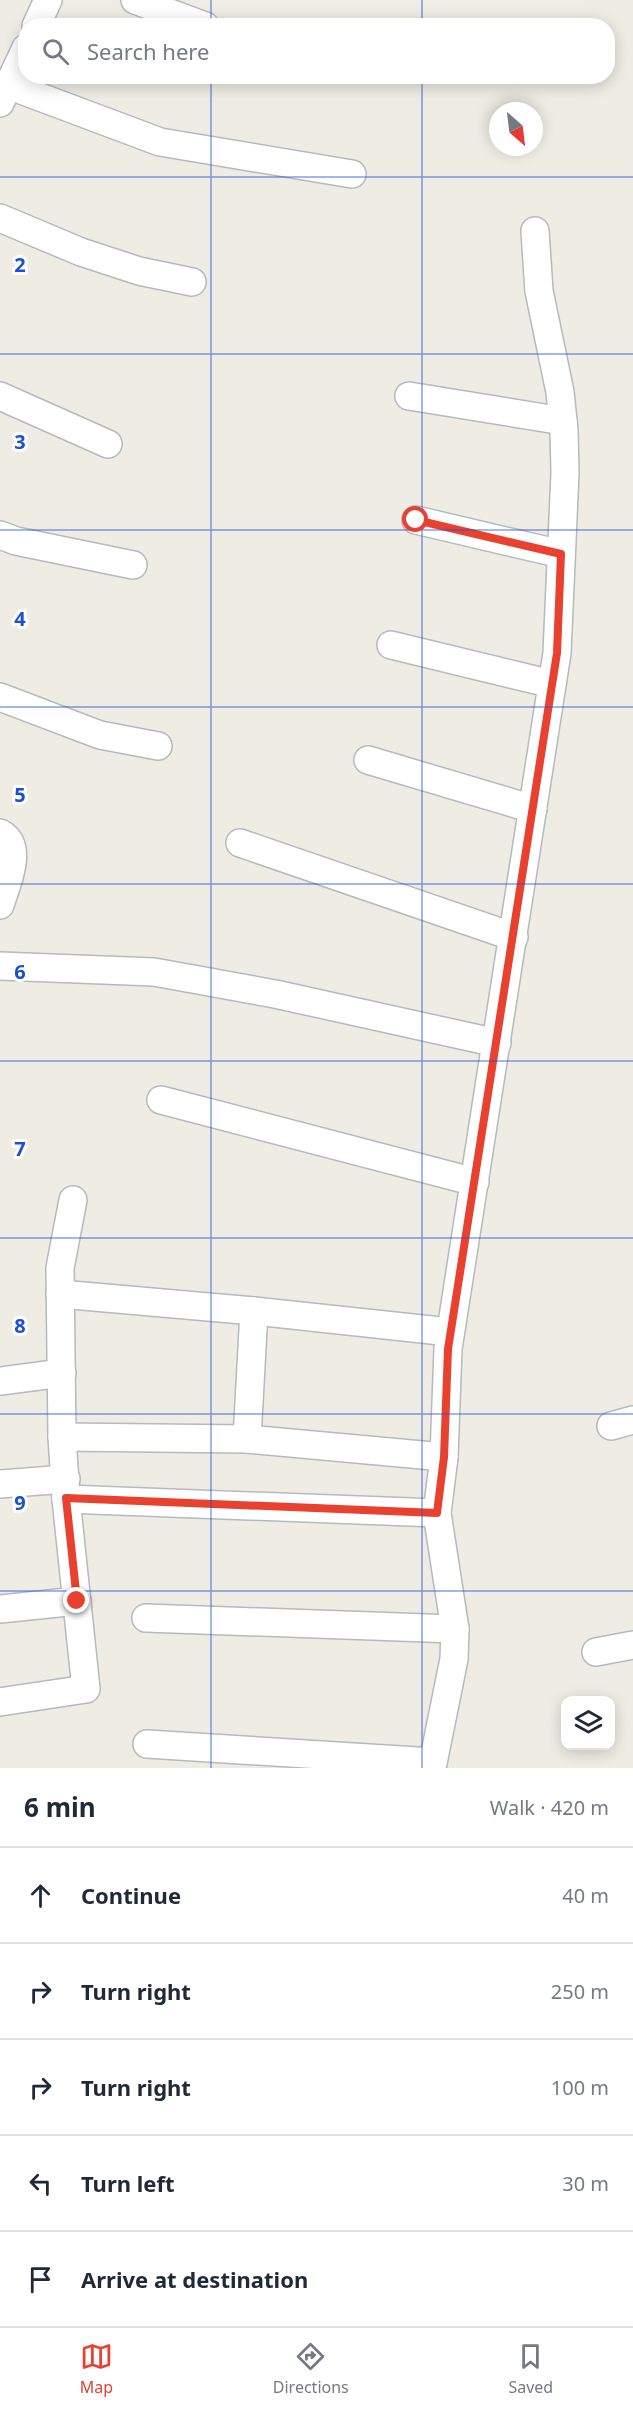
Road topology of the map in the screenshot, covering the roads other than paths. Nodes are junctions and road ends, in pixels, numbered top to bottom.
1 (48, 0) edge
2 (135, 0) edge
3 (40, 18) edge
4 (183, 18) edge
5 (18, 65) edge
6 (4, 94) edge
7 (352, 174) dead end
8 (0, 218) edge
9 (535, 231) dead end
10 (192, 282) dead end
11 (0, 396) edge
12 (409, 396) dead end
13 (563, 420) junction
14 (108, 444) dead end
15 (416, 520) dead end
16 (0, 535) edge
17 (561, 554) junction
18 (133, 564) dead end
19 (391, 645) dead end
20 (552, 684) junction
21 (0, 697) edge
22 (158, 746) dead end
23 (368, 760) dead end
24 (533, 809) junction
25 (0, 833) edge
26 (240, 843) dead end
27 (0, 905) edge
28 (514, 937) junction
29 (0, 966) edge
30 (497, 1043) junction
31 (161, 1100) dead end
32 (475, 1182) junction
33 (73, 1200) dead end
34 (60, 1294) junction
35 (254, 1311) junction
36 (450, 1332) junction
37 (62, 1373) junction
38 (0, 1381) edge
39 (62, 1437) junction
40 (247, 1439) junction
41 (444, 1457) junction
42 (0, 1484) edge
43 (66, 1489) junction
44 (437, 1513) junction
45 (77, 1601) junction
46 (0, 1609) edge
47 (146, 1618) dead end
48 (455, 1629) junction
49 (633, 1645) edge
50 (596, 1652) dead end
51 (0, 1702) edge
52 (147, 1744) dead end
53 (433, 1765) edge

1 - 3 street
2 - 4 street
5 - 6 street
6 - 7 street
8 - 10 street
9 - 13 street
11 - 14 street
12 - 13 street
13 - 17 street
15 - 17 street
16 - 18 street
17 - 20 street
19 - 20 street
20 - 24 street
21 - 22 street
23 - 24 street
24 - 28 street
25 - 27 street
26 - 28 street
28 - 30 street
29 - 30 street
30 - 32 street
31 - 32 street
32 - 36 street
33 - 34 street
34 - 35 street
34 - 37 street
35 - 36 street
35 - 40 street
36 - 41 street
37 - 38 street
37 - 39 street
39 - 40 street
39 - 43 street
40 - 41 street
41 - 44 street
42 - 43 street
43 - 44 street
43 - 45 street
44 - 48 street
45 - 46 street
45 - 51 street
47 - 48 street
48 - 53 street
49 - 50 street
52 - 53 street

